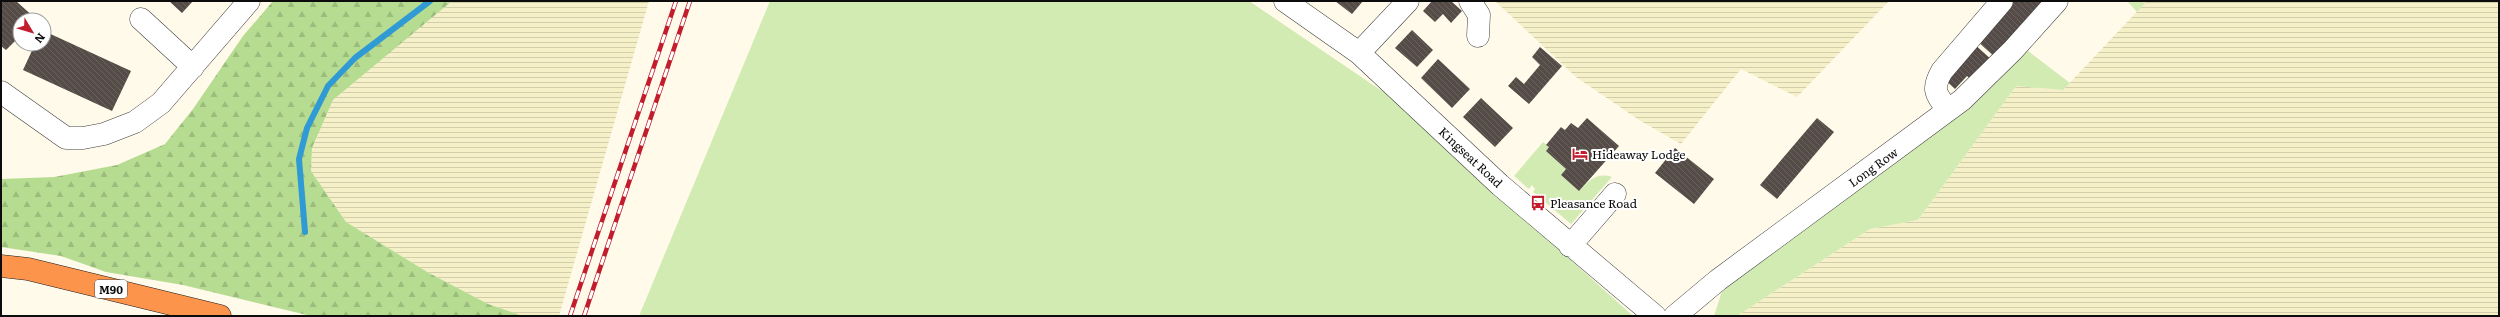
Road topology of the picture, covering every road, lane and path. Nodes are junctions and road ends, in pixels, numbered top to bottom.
1 (249, 1) edge
2 (1285, 1) edge
3 (1408, 1) edge
4 (1470, 1) edge
5 (2002, 1) edge
6 (2057, 1) edge
7 (141, 19) dead end
8 (1478, 36) dead end
9 (1359, 53) junction
10 (193, 67) junction
11 (1, 92) edge
12 (1948, 110) junction
13 (1615, 194) dead end
14 (1570, 246) junction
15 (1, 266) edge
16 (220, 316) edge
17 (1655, 316) edge
18 (1675, 316) edge

1 - 10 street
2 - 9 street, Kingseat Road
3 - 9 street
4 - 8 street
5 - 12 street
6 - 12 street, Long Row
7 - 10 street
9 - 14 street, Kingseat Road
10 - 11 street
12 - 18 street, Long Row
13 - 14 street
14 - 17 street, Kingseat Road
15 - 16 highway, M90

